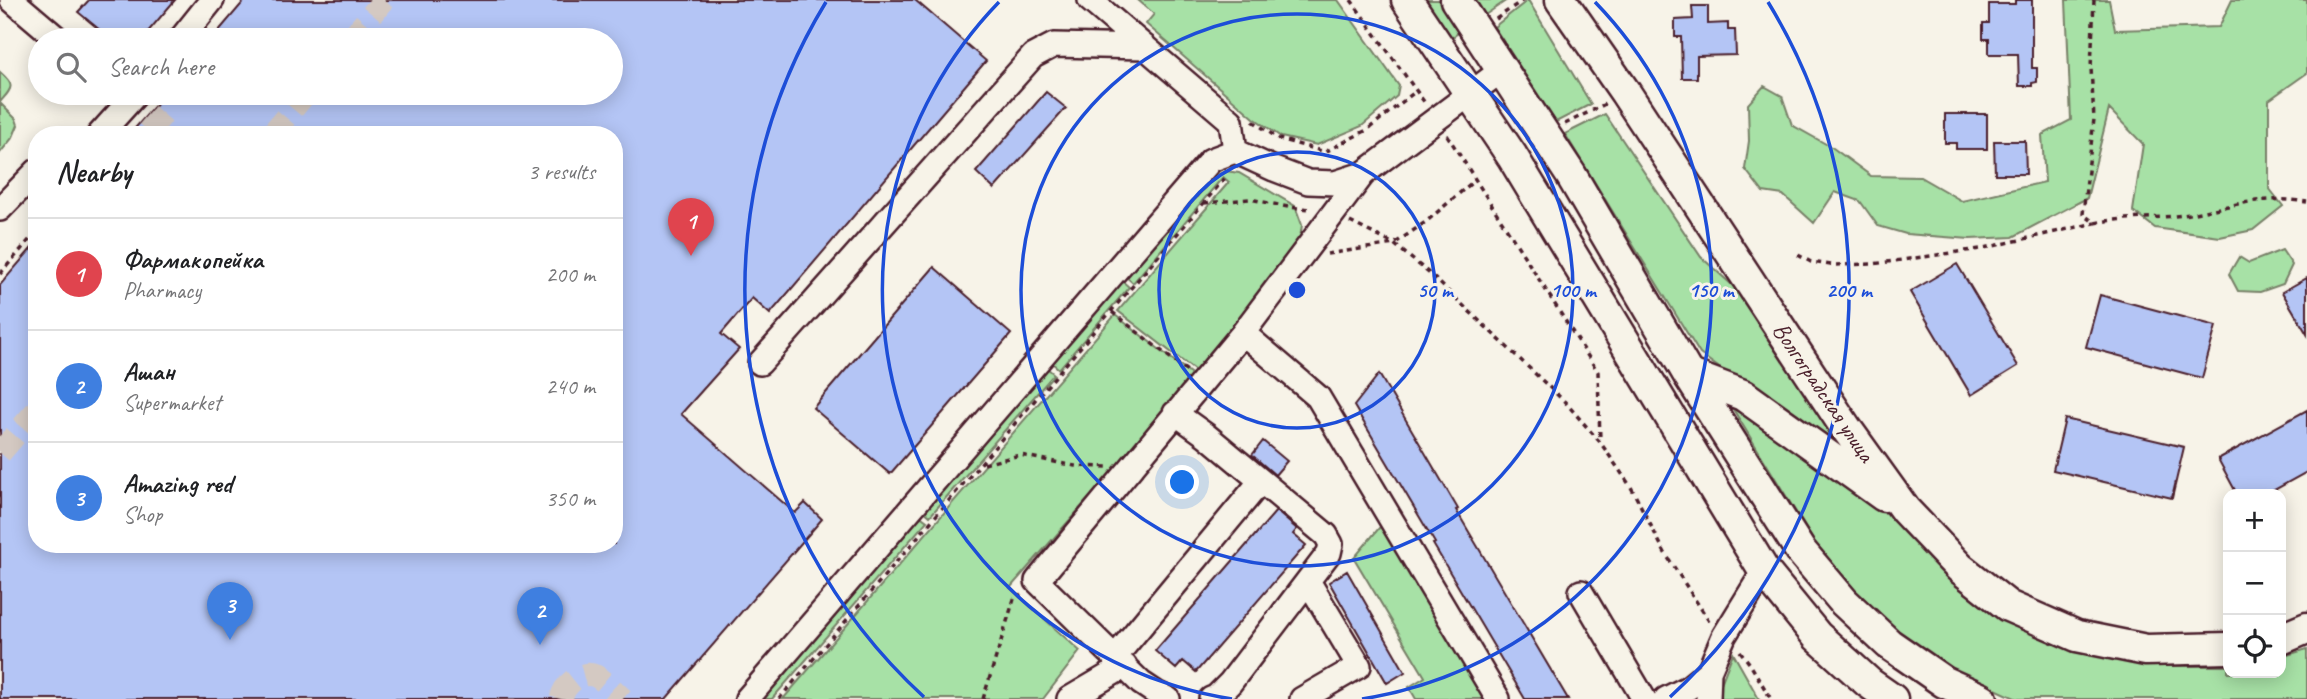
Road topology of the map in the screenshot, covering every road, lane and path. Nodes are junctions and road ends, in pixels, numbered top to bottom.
1 (12, 0) edge
2 (212, 0) edge
3 (1090, 0) edge
4 (1350, 0) edge
5 (1407, 0) edge
6 (1456, 0) edge
7 (1523, 0) edge
8 (1561, 0) edge
9 (2094, 0) edge
10 (1492, 21) dead end
11 (45, 28) edge
12 (190, 28) edge
13 (1145, 47) junction
14 (1502, 70) junction
15 (1416, 91) junction
16 (1470, 92) junction
17 (1605, 104) dead end
18 (129, 105) edge
19 (1436, 118) junction
20 (1250, 119) dead end
21 (1562, 125) dead end
22 (108, 126) edge
23 (1239, 152) junction
24 (1363, 174) junction
25 (1476, 179) junction
26 (28, 180) edge
27 (2307, 202) edge
28 (1205, 203) junction
29 (0, 209) edge
30 (1332, 213) junction
31 (2095, 223) junction
32 (28, 241) edge
33 (1394, 244) junction
34 (1798, 255) dead end
35 (1299, 259) junction
36 (0, 274) edge
37 (1112, 312) junction
38 (1243, 333) junction
39 (760, 363) dead end
40 (1688, 374) junction
41 (1202, 382) junction
42 (1175, 413) junction
43 (1600, 442) junction
44 (982, 464) junction
45 (1131, 467) junction
46 (1261, 481) junction
47 (1905, 510) junction
48 (1765, 571) junction
49 (1037, 581) junction
50 (1308, 581) junction
51 (1581, 592) dead end
52 (2307, 628) edge
53 (1724, 636) junction
54 (2286, 637) edge
55 (2223, 648) edge
56 (1121, 661) junction
57 (1709, 671) junction
58 (1134, 691) edge
59 (1234, 691) edge
60 (747, 699) edge
61 (779, 699) edge
62 (983, 699) edge
63 (1069, 699) edge
64 (1168, 699) edge
65 (1211, 699) edge
66 (1302, 699) edge
67 (1497, 699) edge
68 (1644, 699) edge
69 (1666, 699) edge
70 (1708, 699) edge
71 (1771, 699) edge
72 (1892, 699) edge
73 (1982, 699) edge

1 - 11 street
2 - 12 street
3 - 13 street
4 - 15 path
5 - 16 main road
6 - 14 main road
7 - 10 path
8 - 47 main road, Волгоградская улица
9 - 31 path
13 - 23 street
13 - 39 street
14 - 16 street
14 - 40 main road
15 - 19 path
15 - 20 path
16 - 19 street
16 - 48 main road
17 - 21 path
18 - 22 street
19 - 24 street
19 - 25 path
23 - 24 street
23 - 28 path
23 - 60 street
24 - 30 street
25 - 33 path
25 - 43 path
26 - 29 street
27 - 31 path
28 - 30 path
28 - 37 path
30 - 33 path
30 - 35 street
31 - 34 path
32 - 36 path
33 - 35 path
33 - 43 path
35 - 38 street
37 - 41 path
37 - 44 path
38 - 41 street
38 - 67 street
40 - 47 main road
40 - 73 main road
41 - 42 street
42 - 45 street
42 - 46 street
43 - 53 path
44 - 45 path
44 - 61 path
45 - 49 street
46 - 50 street
46 - 56 street
47 - 55 main road, Волгоградская улица
48 - 53 street
48 - 72 main road
49 - 56 street
49 - 62 path
50 - 59 street
50 - 66 street
51 - 68 street
52 - 54 main road
53 - 57 street
53 - 71 path
56 - 58 street
56 - 63 street
57 - 69 street
57 - 70 street
58 - 64 street
59 - 65 street

